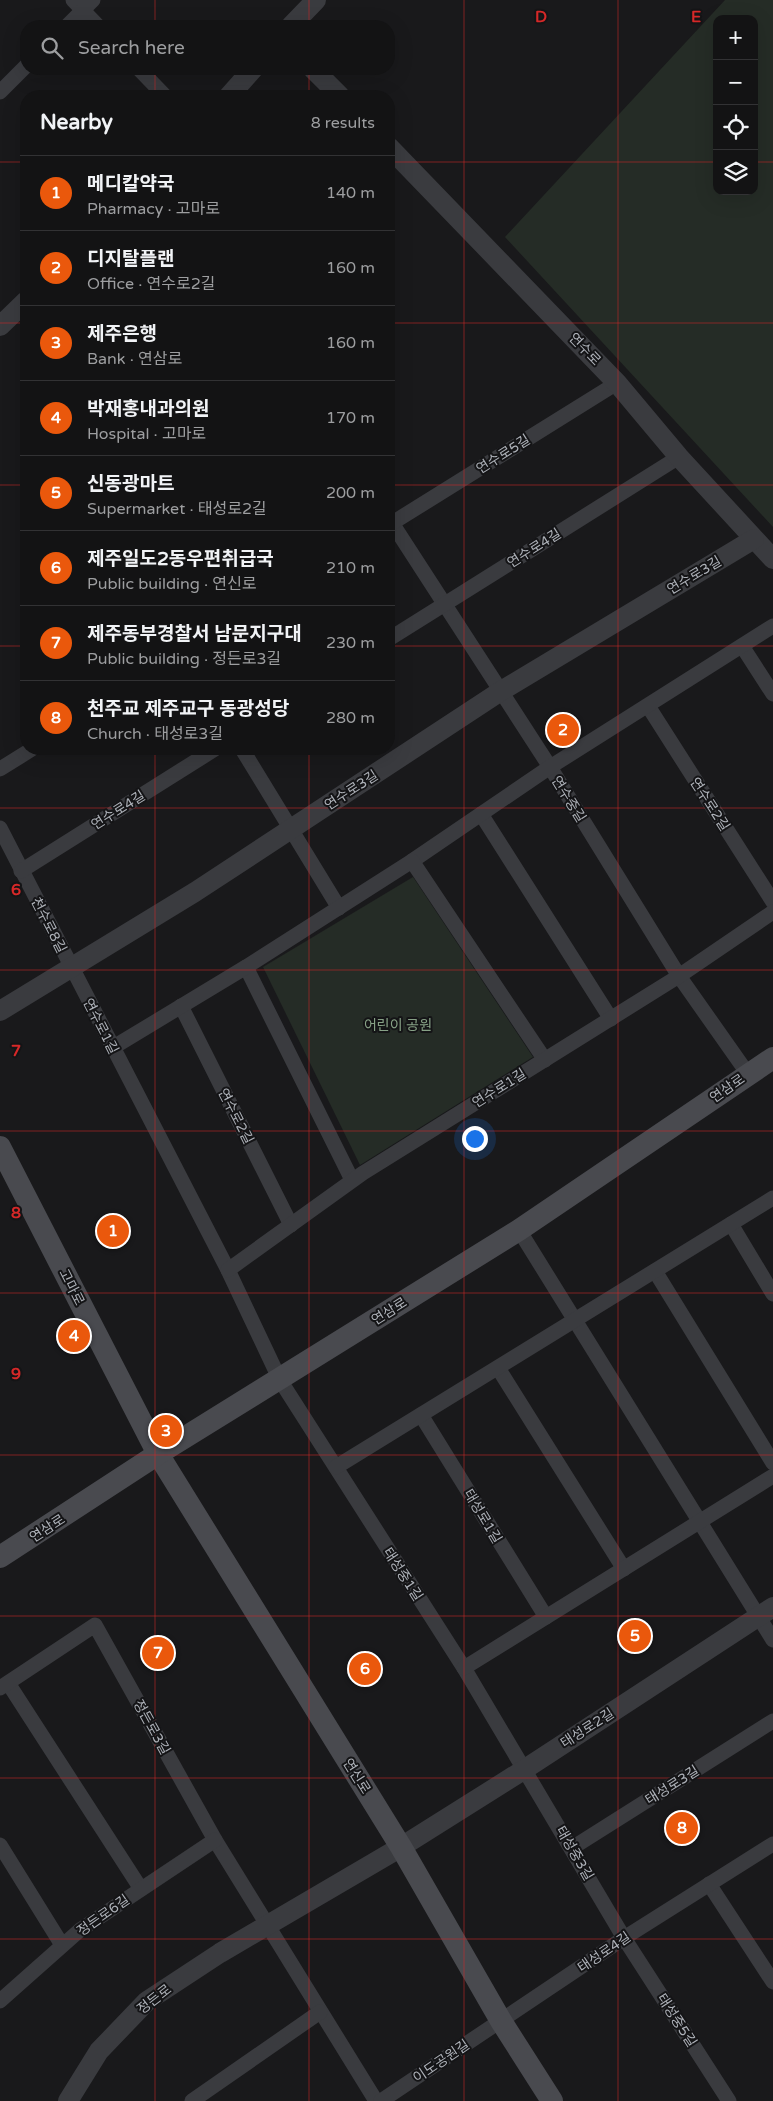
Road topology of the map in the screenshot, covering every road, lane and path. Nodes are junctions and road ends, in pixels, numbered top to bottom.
1 (316, 0) edge
2 (83, 3) edge
3 (70, 20) edge
4 (94, 20) edge
5 (298, 20) edge
6 (20, 72) edge
7 (145, 75) edge
8 (248, 75) edge
9 (319, 75) edge
10 (159, 90) edge
11 (234, 90) edge
12 (334, 90) edge
13 (0, 92) edge
14 (395, 153) edge
15 (20, 307) edge
16 (0, 326) edge
17 (617, 383) junction
18 (679, 457) junction
19 (395, 522) edge
20 (395, 530) edge
21 (754, 539) junction
22 (773, 559) edge
23 (445, 603) junction
24 (773, 626) edge
25 (395, 635) edge
26 (742, 646) junction
27 (501, 691) junction
28 (773, 694) edge
29 (648, 706) junction
30 (22, 755) edge
31 (206, 755) edge
32 (246, 755) edge
33 (550, 767) junction
34 (0, 769) edge
35 (481, 814) junction
36 (0, 828) edge
37 (292, 829) junction
38 (412, 861) junction
39 (22, 871) junction
40 (773, 902) edge
41 (339, 908) junction
42 (773, 912) edge
43 (246, 967) junction
44 (71, 969) junction
45 (679, 976) junction
46 (181, 1006) junction
47 (0, 1011) edge
48 (611, 1019) junction
49 (112, 1048) junction
50 (773, 1058) edge
51 (545, 1060) junction
52 (748, 1074) junction
53 (0, 1147) edge
54 (352, 1180) junction
55 (773, 1198) edge
56 (291, 1224) junction
57 (731, 1224) junction
58 (519, 1230) junction
59 (228, 1270) junction
60 (655, 1271) junction
61 (773, 1294) edge
62 (575, 1320) junction
63 (498, 1368) junction
64 (280, 1380) junction
65 (421, 1415) junction
66 (158, 1454) junction
67 (773, 1463) edge
68 (336, 1468) junction
69 (773, 1476) edge
70 (700, 1522) junction
71 (0, 1558) edge
72 (624, 1569) junction
73 (766, 1612) edge
74 (546, 1617) junction
75 (773, 1640) edge
76 (464, 1668) junction
77 (4, 1685) edge
78 (773, 1721) edge
79 (525, 1769) junction
80 (215, 1840) junction
81 (773, 1844) edge
82 (0, 1845) edge
83 (401, 1847) junction
84 (572, 1848) junction
85 (709, 1884) junction
86 (142, 1889) junction
87 (267, 1927) junction
88 (624, 1938) junction
89 (62, 1945) junction
90 (773, 1982) edge
91 (0, 2001) edge
92 (320, 2012) junction
93 (500, 2021) junction
94 (68, 2101) edge
95 (192, 2101) edge
96 (376, 2101) edge
97 (381, 2101) edge
98 (552, 2101) edge
99 (729, 2101) edge

1 - 5 street
2 - 3 street
2 - 4 street
6 - 13 street
7 - 10 street
8 - 11 street
9 - 12 street
14 - 17 street, 연수로
15 - 16 street
17 - 18 street, 연수로
17 - 19 street, 연수로5길
18 - 21 street, 연수로
18 - 23 street, 연수로4길
20 - 23 street, 연수중길
21 - 22 street, 연수로
21 - 27 street, 연수로3길
23 - 25 street, 연수로4길
23 - 27 street, 연수중길
24 - 26 street
26 - 28 street
26 - 29 street
27 - 33 street, 연수중길
27 - 37 street, 연수로3길
29 - 33 street
29 - 40 street, 연수로2길
30 - 34 street
31 - 39 street, 연수로4길
32 - 37 street
33 - 35 street
33 - 45 street, 연수중길
35 - 38 street
35 - 48 street
36 - 39 street, 천수로8길
37 - 41 street
37 - 44 street, 연수로3길
38 - 41 street
38 - 51 street
39 - 44 street, 천수로8길
41 - 43 street
42 - 45 street, 연수로1길
43 - 46 street
43 - 54 street
44 - 47 street, 연수로3길
44 - 49 street, 연수로1길
45 - 48 street, 연수로1길
45 - 52 street, 연수중길
46 - 49 street
46 - 56 street, 연수로2길
48 - 51 street, 연수로1길
49 - 59 street, 연수로1길
50 - 52 main road, 연삼로
51 - 54 street, 연수로1길
52 - 58 main road, 연삼로
53 - 66 main road, 고마로
54 - 56 street, 연수로1길
55 - 57 street
56 - 59 street, 연수로1길
57 - 60 street
57 - 61 street
58 - 62 street
58 - 64 main road, 연삼로
59 - 64 street, 연수로1길
60 - 62 street
60 - 67 street
62 - 63 street
62 - 70 street
63 - 65 street
63 - 72 street
64 - 66 main road, 연삼로
64 - 68 street, 태성중1길
65 - 68 street
65 - 74 street, 태성로1길
66 - 71 main road, 연삼로
66 - 83 main road, 연신로
68 - 76 street, 태성중1길
69 - 70 street
70 - 72 street
70 - 73 street
72 - 74 street
73 - 75 street
73 - 79 street, 태성로2길
74 - 76 street
76 - 79 street, 태성중1길
77 - 80 street, 정든로3길
77 - 86 street
78 - 84 street, 태성로3길
79 - 83 street, 태성로2길
79 - 84 street, 태성중3길
80 - 86 street, 정든로6길
80 - 87 street, 정든로3길
81 - 85 street, 태성로4길
82 - 89 street
83 - 87 street, 정든로
83 - 93 main road, 연신로
84 - 88 street, 태성중3길
85 - 88 street, 태성로4길
85 - 90 street
86 - 89 street, 정든로6길
87 - 92 street
87 - 94 street, 정든로
88 - 93 street, 태성로4길
88 - 99 street, 태성중5길
89 - 91 street, 정든로6길
92 - 95 street
92 - 96 street
93 - 97 street, 이도공원길
93 - 98 main road, 연신로

